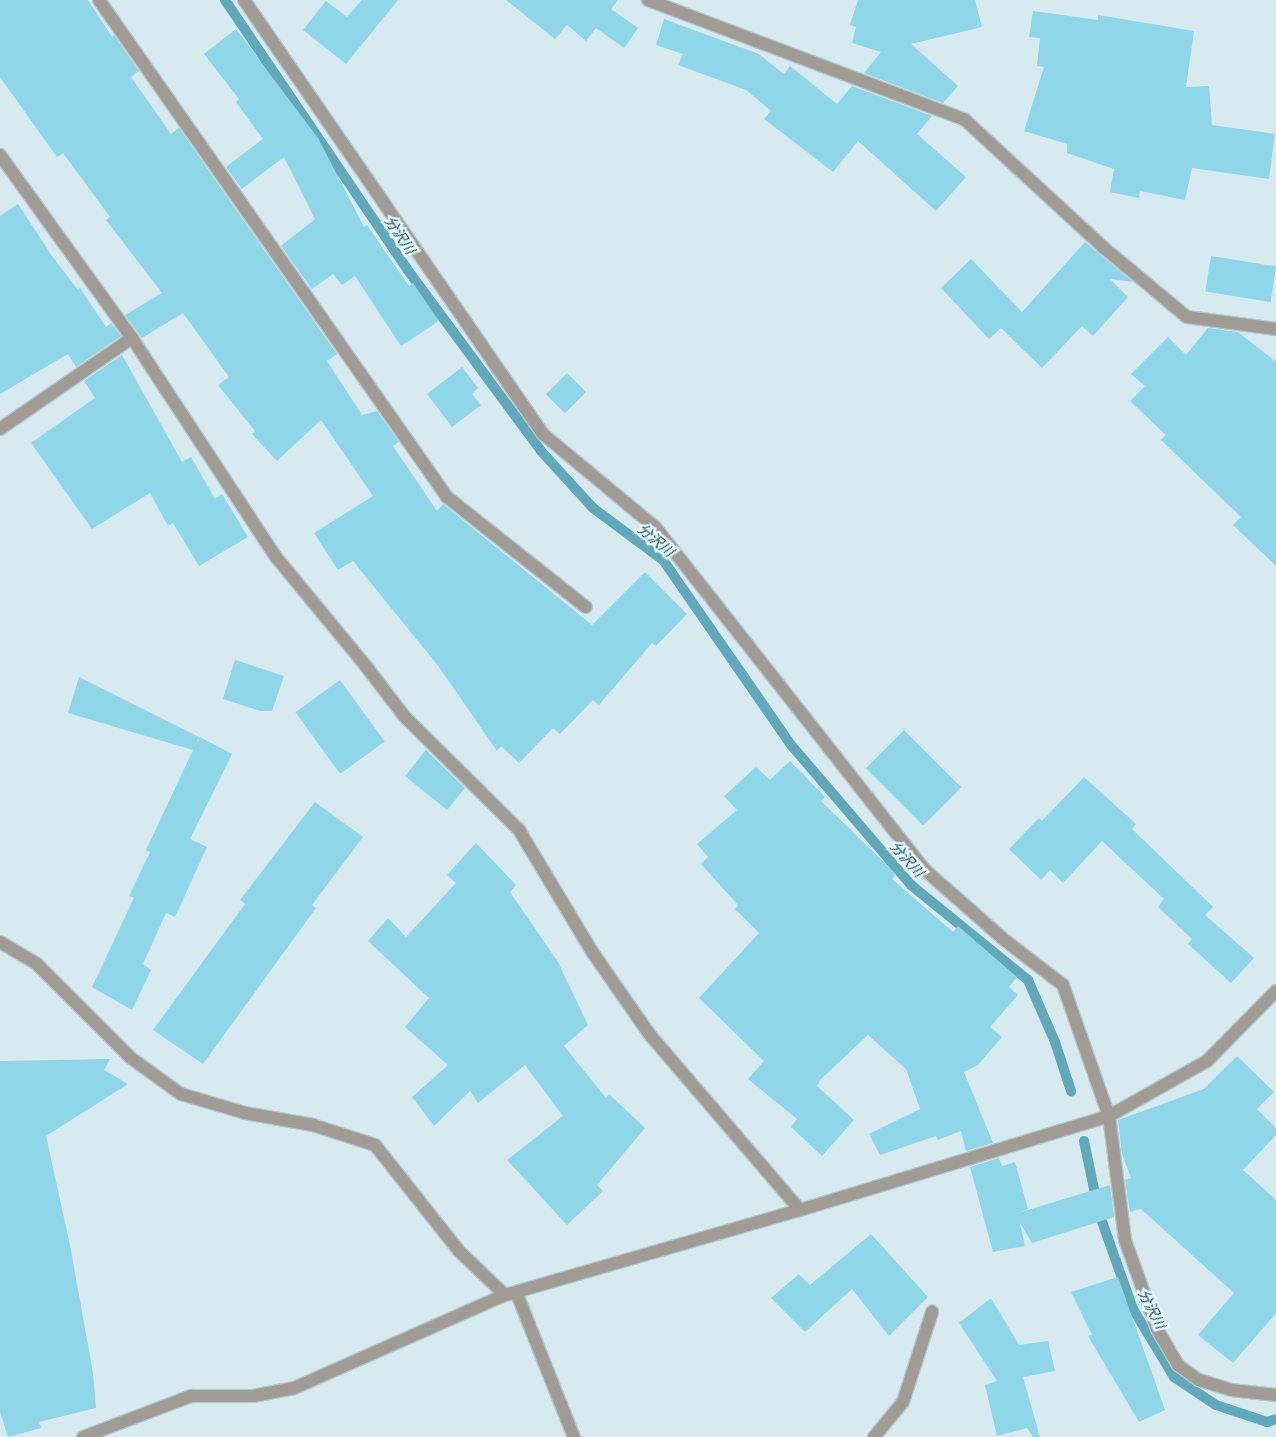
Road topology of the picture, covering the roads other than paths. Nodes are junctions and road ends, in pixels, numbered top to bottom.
1 (99, 0) edge
2 (244, 0) edge
3 (648, 0) edge
4 (0, 155) edge
5 (1276, 329) edge
6 (132, 338) junction
7 (0, 429) edge
8 (586, 607) dead end
9 (0, 942) edge
10 (1276, 991) edge
11 (1109, 1116) junction
12 (800, 1210) junction
13 (511, 1294) junction
14 (932, 1312) dead end
15 (1276, 1395) edge
16 (83, 1437) edge
17 (574, 1437) edge
18 (874, 1437) edge

1 - 8 street
2 - 11 street
3 - 5 street
4 - 6 street
6 - 7 street
6 - 12 street
9 - 13 street
10 - 11 street
11 - 12 street
11 - 15 street
12 - 13 street
13 - 16 street
13 - 17 street
14 - 18 street

